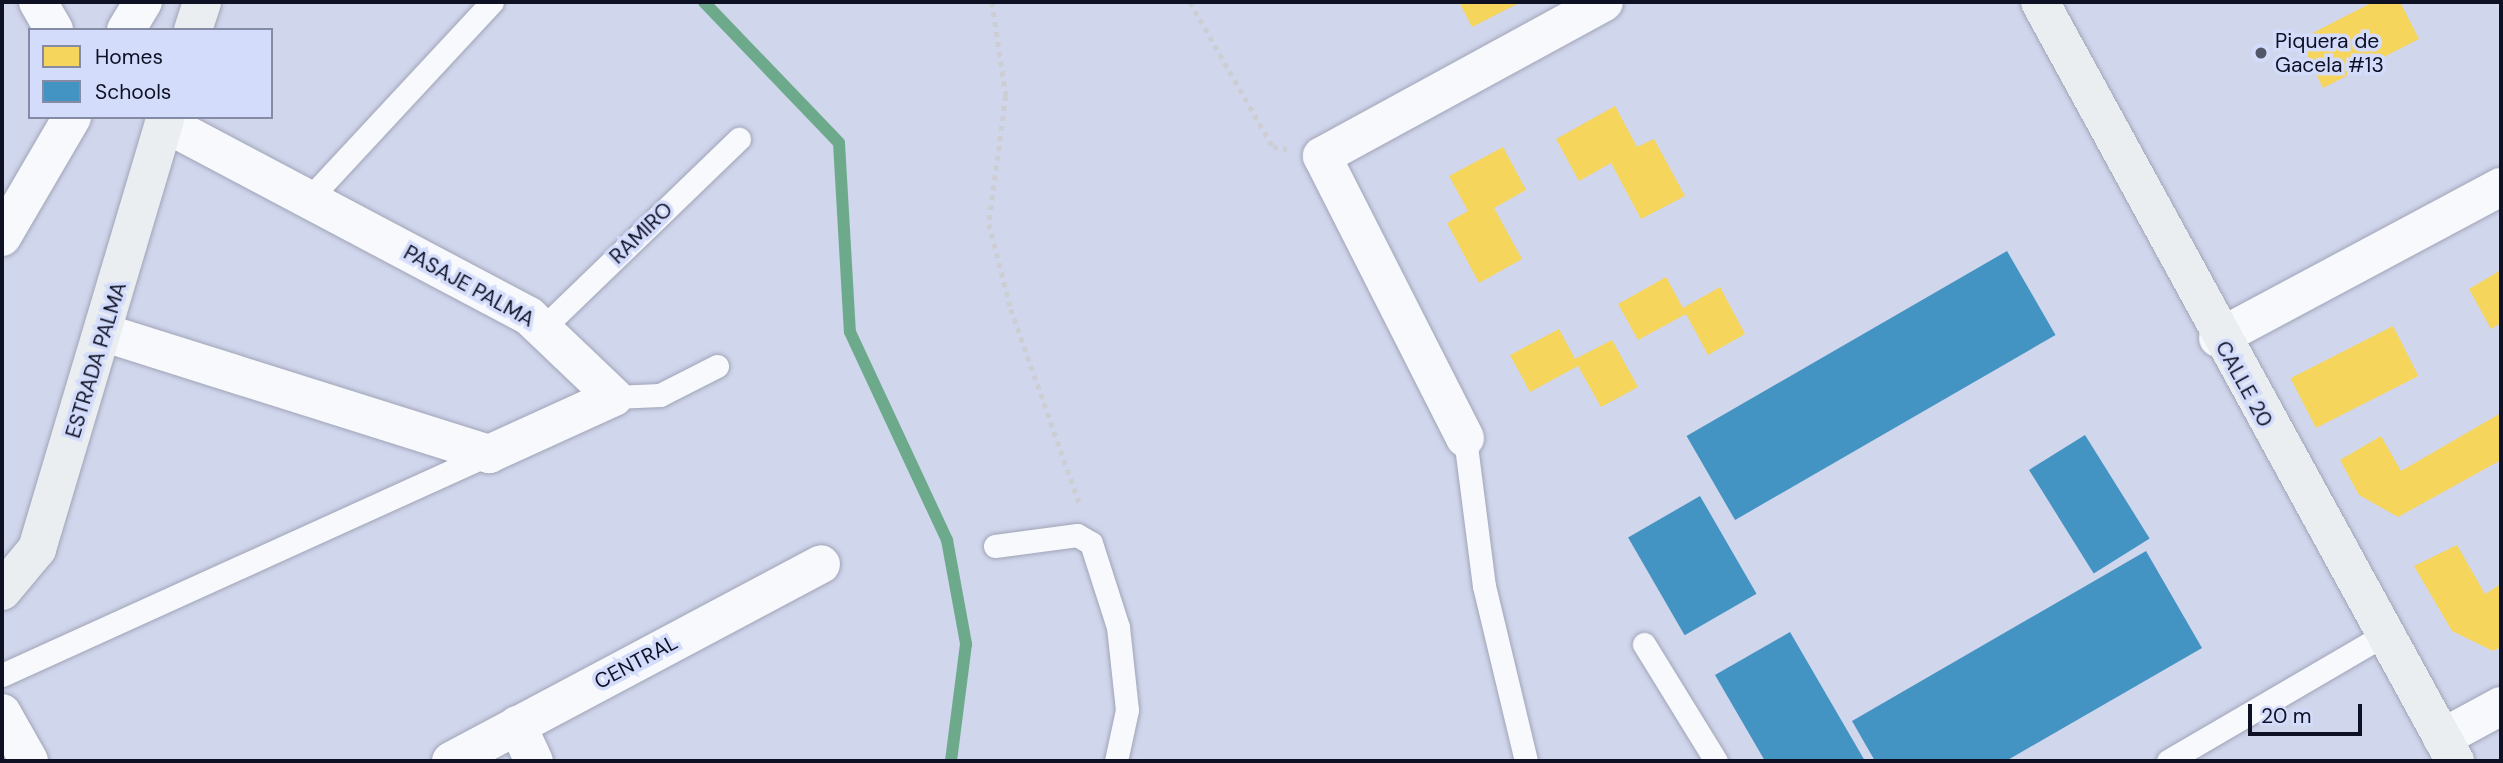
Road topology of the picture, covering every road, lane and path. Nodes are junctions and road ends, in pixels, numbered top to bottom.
1 (38, 2) edge
2 (143, 2) edge
3 (202, 2) edge
4 (492, 2) edge
5 (992, 2) edge
6 (1190, 2) edge
7 (1604, 2) edge
8 (2040, 2) edge
9 (53, 28) edge
10 (127, 28) edge
11 (195, 28) edge
12 (71, 119) edge
13 (165, 120) edge
14 (739, 139) dead end
15 (1322, 156) junction
16 (2501, 187) edge
17 (308, 200) junction
18 (2, 237) edge
19 (544, 327) junction
20 (105, 333) junction
21 (2218, 338) junction
22 (717, 366) dead end
23 (614, 397) junction
24 (1465, 438) joint
25 (489, 454) junction
26 (1091, 543) junction
27 (995, 546) dead end
28 (821, 564) dead end
29 (2, 591) edge
30 (2384, 635) junction
31 (1644, 644) dead end
32 (2, 675) edge
33 (2501, 706) edge
34 (2, 713) edge
35 (517, 725) junction
36 (2448, 749) edge
37 (29, 761) edge
38 (451, 761) edge
39 (534, 761) edge
40 (1116, 761) edge
41 (1526, 761) edge
42 (1716, 761) edge
43 (2168, 761) edge

1 - 9 street
2 - 10 street
3 - 11 street
4 - 17 lane
5 - 26 path
6 - 15 path
7 - 15 street
8 - 21 street, CALLE 20
12 - 18 street
13 - 17 street, PASAJE PALMA
13 - 20 street, ESTRADA PALMA
14 - 19 lane, RAMIRO
15 - 24 street
16 - 21 street
17 - 19 street, PASAJE PALMA
19 - 23 street, PASAJE PALMA
20 - 25 street
20 - 29 street, ESTRADA PALMA
21 - 30 street, CALLE 20
22 - 23 lane
23 - 25 street
24 - 41 lane
25 - 32 lane
26 - 27 lane
26 - 40 lane
28 - 35 street, CENTRAL
30 - 36 street, CALLE 20
30 - 43 lane
31 - 42 lane
33 - 36 street
34 - 37 street
35 - 38 street, CENTRAL
35 - 39 street

